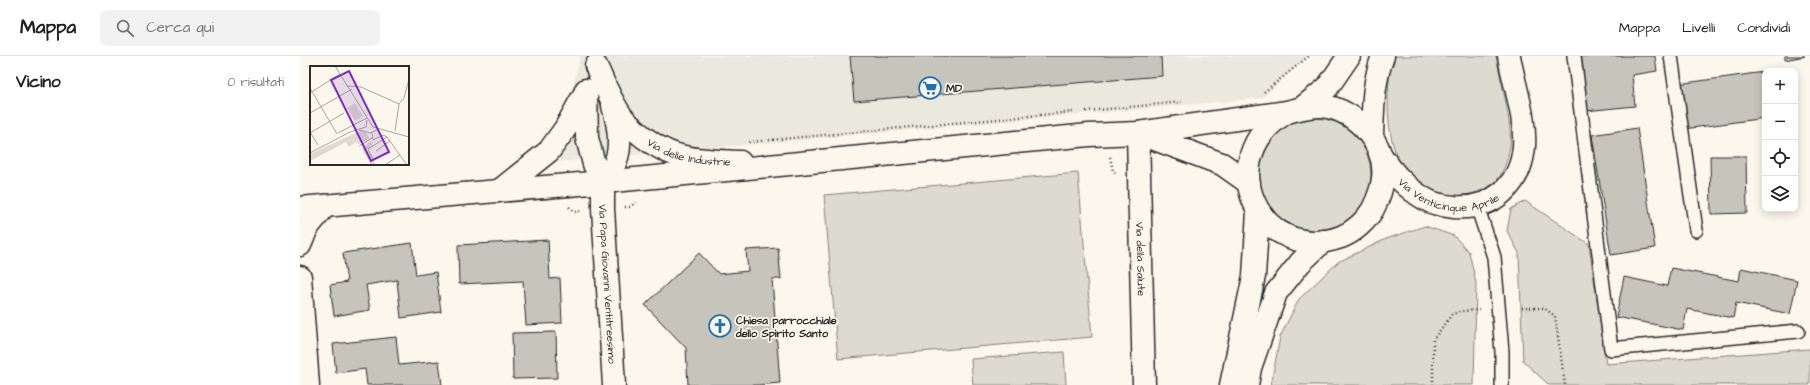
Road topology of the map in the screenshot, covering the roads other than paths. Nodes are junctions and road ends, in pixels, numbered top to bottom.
1 (1349, 56) edge
2 (1383, 56) edge
3 (1508, 56) edge
4 (1574, 56) edge
5 (1671, 56) edge
6 (596, 61) edge
7 (586, 90) junction
8 (611, 99) junction
9 (1295, 110) junction
10 (1138, 133) junction
11 (1372, 136) junction
12 (1382, 157) junction
13 (787, 165) junction
14 (603, 182) junction
15 (1249, 184) junction
16 (499, 191) junction
17 (325, 206) junction
18 (1476, 206) junction
19 (300, 208) edge
20 (1258, 210) junction
21 (1696, 230) dead end
22 (1323, 241) junction
23 (300, 245) edge
24 (300, 277) edge
25 (1798, 331) dead end
26 (308, 385) edge
27 (614, 385) edge
28 (1144, 385) edge
29 (1231, 385) edge
30 (1247, 385) edge
31 (1502, 385) edge

1 - 9 main road
2 - 11 main road
3 - 18 main road, Via Venticinque Aprile
4 - 25 lane
5 - 21 lane
6 - 7 main road, Via delle Industrie
6 - 8 main road, Via delle Industrie
7 - 14 main road, Via delle Industrie
7 - 16 main road, Via delle Industrie
8 - 13 main road, Via delle Industrie
8 - 14 main road, Via delle Industrie
9 - 10 main road
9 - 11 main road
9 - 15 main road
10 - 13 main road
10 - 15 main road
10 - 28 main road, Via della Salute
11 - 12 main road
12 - 18 main road, Via Venticinque Aprile
12 - 22 main road
13 - 14 main road
14 - 16 main road
14 - 27 main road, Via Papa Giovanni Ventitreesimo
15 - 20 main road
16 - 17 main road
17 - 19 main road
17 - 23 main road
18 - 31 lane
20 - 22 main road
20 - 29 main road
22 - 30 main road
24 - 26 main road

